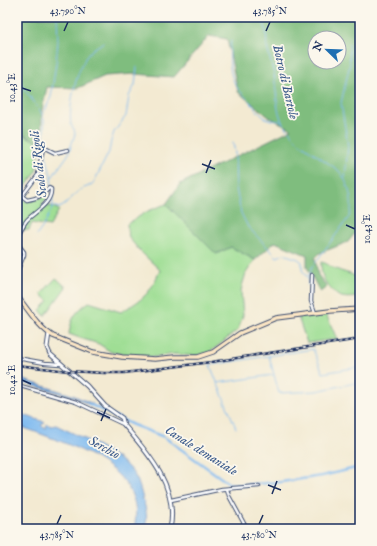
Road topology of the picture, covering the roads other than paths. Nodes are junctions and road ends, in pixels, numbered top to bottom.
1 (68, 150) dead end
2 (17, 237) edge
3 (17, 243) edge
4 (17, 272) edge
5 (312, 275) dead end
6 (17, 296) edge
7 (360, 309) edge
8 (316, 313) junction
9 (49, 333) junction
10 (17, 358) edge
11 (60, 364) junction
12 (17, 385) edge
13 (123, 422) junction
14 (259, 486) dead end
15 (227, 489) junction
16 (171, 500) junction
17 (170, 529) edge
18 (247, 529) edge

1 - 2 street
3 - 4 street
5 - 8 street
6 - 9 main road
7 - 8 main road
8 - 9 main road
9 - 11 street
10 - 11 street
11 - 13 street
12 - 13 street
13 - 16 street
14 - 15 street
15 - 16 street
15 - 18 street
16 - 17 street

